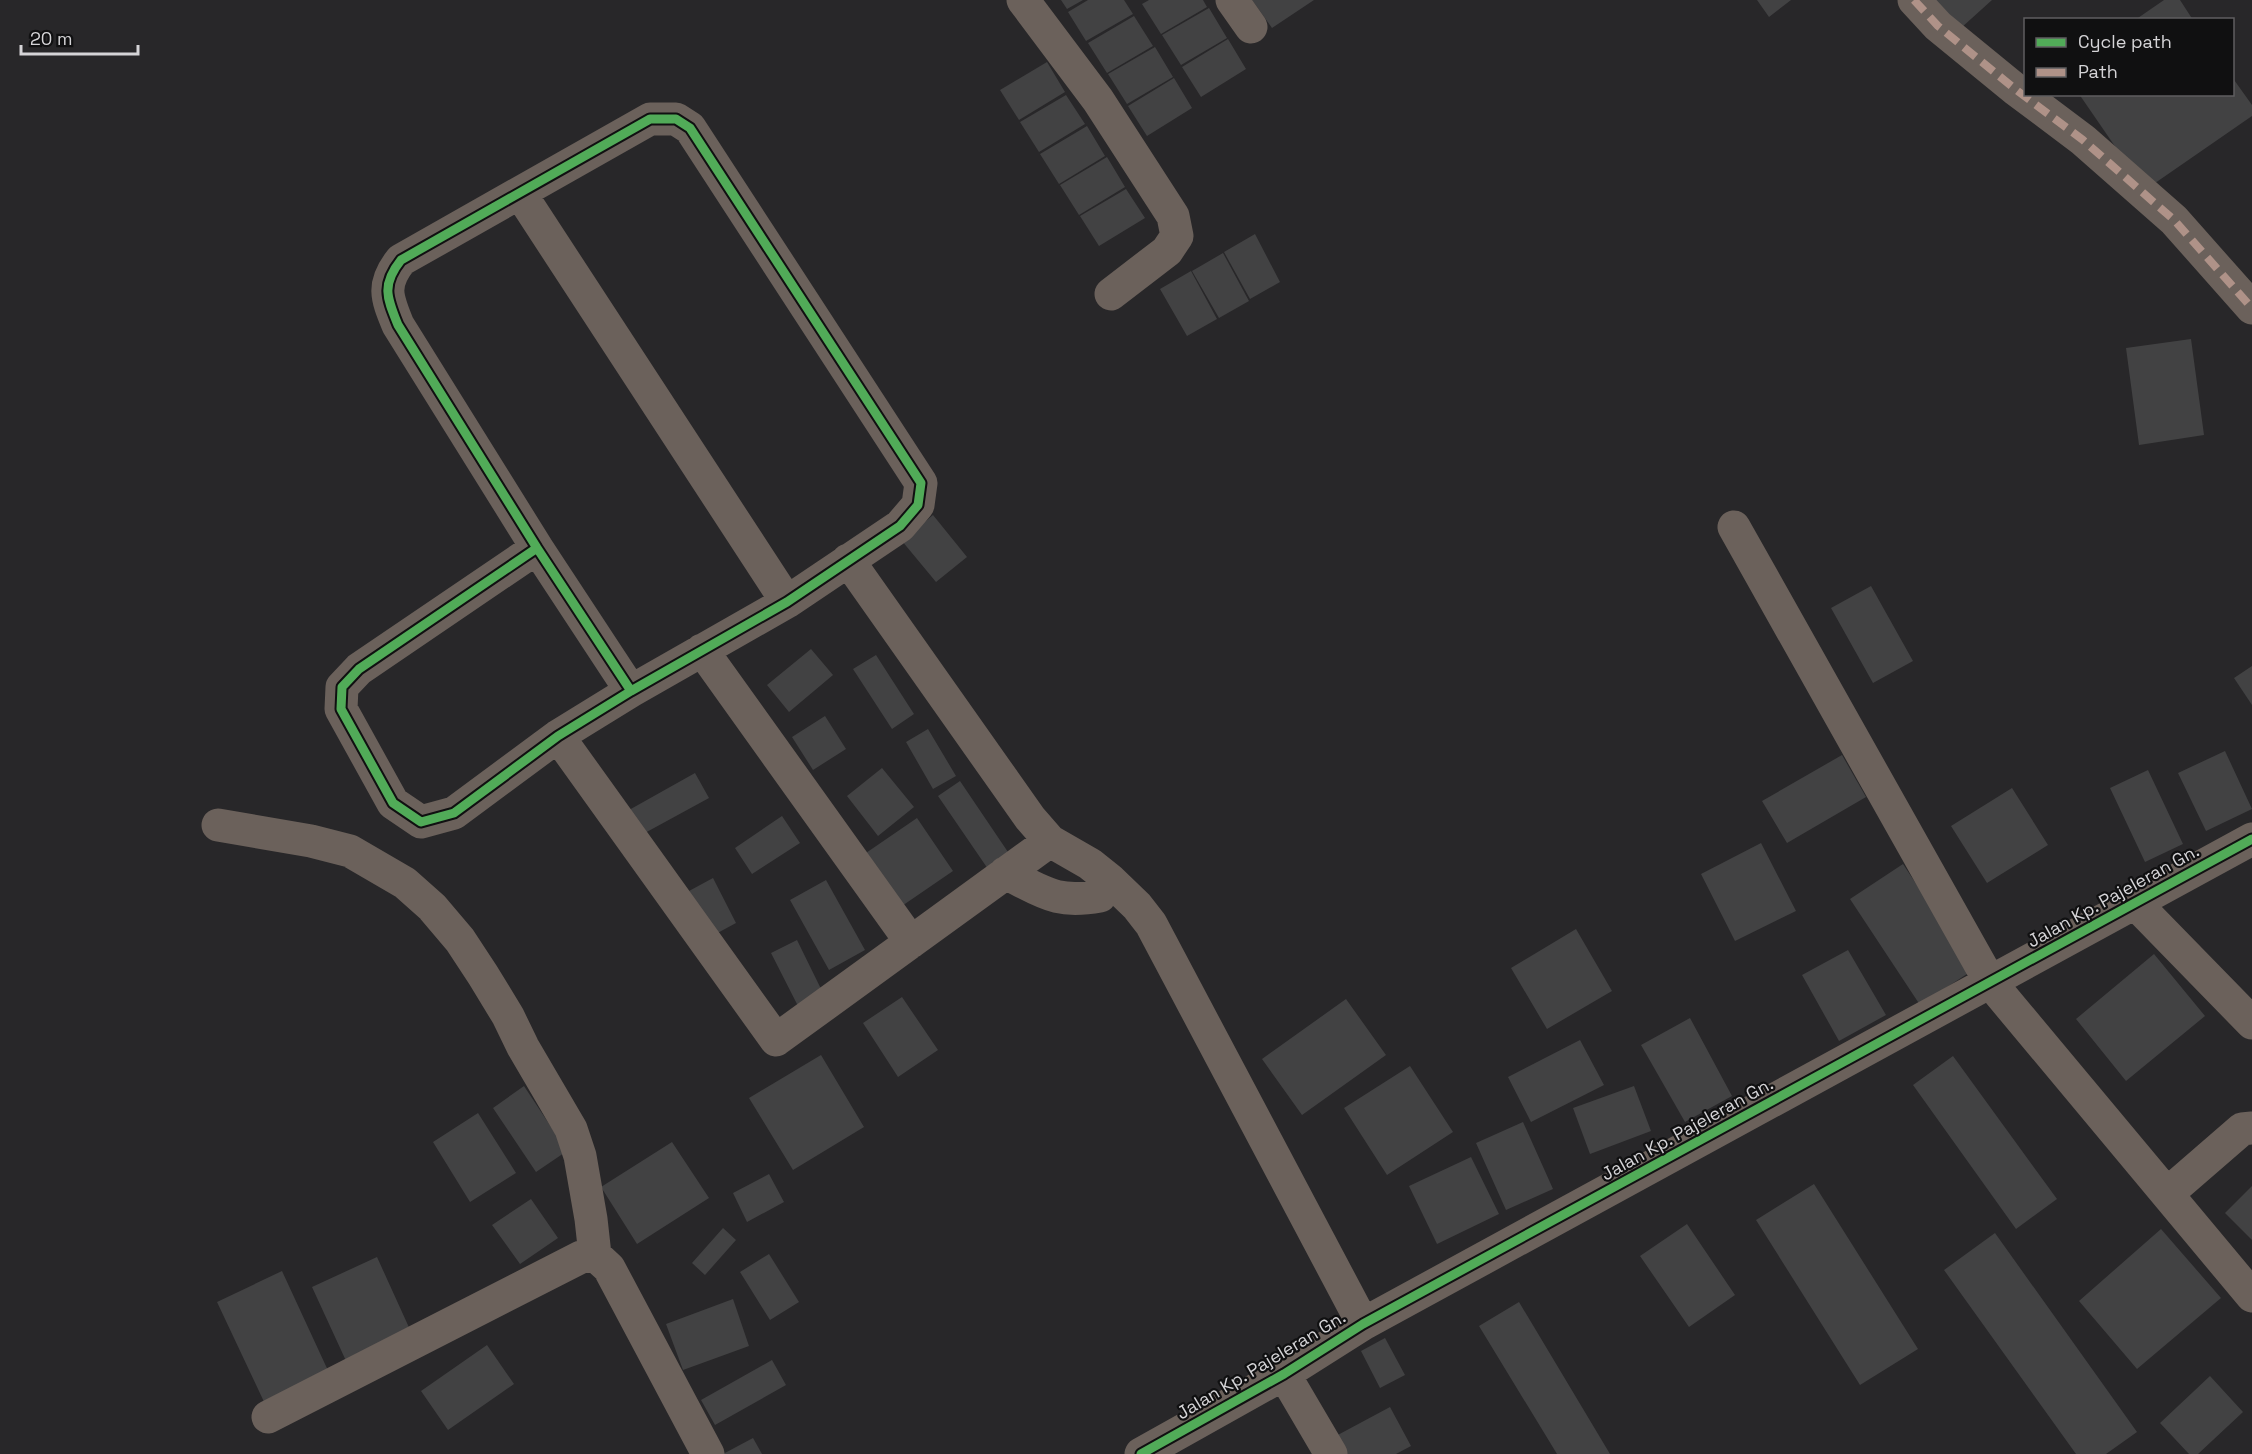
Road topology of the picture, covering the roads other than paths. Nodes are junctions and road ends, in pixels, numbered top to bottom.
1 (1023, 0) edge
2 (1232, 0) edge
3 (1914, 0) edge
4 (1251, 27) dead end
5 (2024, 95) edge
6 (2025, 96) edge
7 (520, 193) junction
8 (1112, 294) dead end
9 (2252, 308) edge
10 (1734, 527) dead end
11 (537, 548) junction
12 (848, 560) junction
13 (787, 603) junction
14 (702, 651) junction
15 (631, 691) junction
16 (558, 736) junction
17 (218, 825) dead end
18 (2252, 839) edge
19 (1050, 841) junction
20 (1005, 873) junction
21 (1110, 880) junction
22 (2135, 903) junction
23 (911, 942) junction
24 (1990, 982) junction
25 (2252, 1023) edge
26 (2252, 1128) edge
27 (2167, 1194) junction
28 (595, 1255) junction
29 (2252, 1296) edge
30 (1363, 1324) junction
31 (1284, 1374) junction
32 (268, 1417) dead end
33 (708, 1454) edge
34 (1141, 1454) edge
35 (1331, 1454) edge

1 - 8 street
2 - 4 street
3 - 5 street
6 - 9 street
7 - 11 street
7 - 12 street
7 - 13 street
10 - 24 street
11 - 15 street
11 - 16 street
12 - 13 street
12 - 19 street
13 - 14 street
14 - 15 street
14 - 23 street
15 - 16 street
16 - 23 street
17 - 28 street
18 - 22 street, Jalan Kp. Pajeleran Gn.
19 - 20 street
19 - 21 street
20 - 21 street
20 - 23 street
21 - 30 street
22 - 24 street, Jalan Kp. Pajeleran Gn.
22 - 25 street
24 - 27 street
24 - 30 street, Jalan Kp. Pajeleran Gn.
26 - 27 street
27 - 29 street
28 - 32 street
28 - 33 street
30 - 31 street, Jalan Kp. Pajeleran Gn.
31 - 34 street, Jalan Kp. Pajeleran Gn.
31 - 35 street

